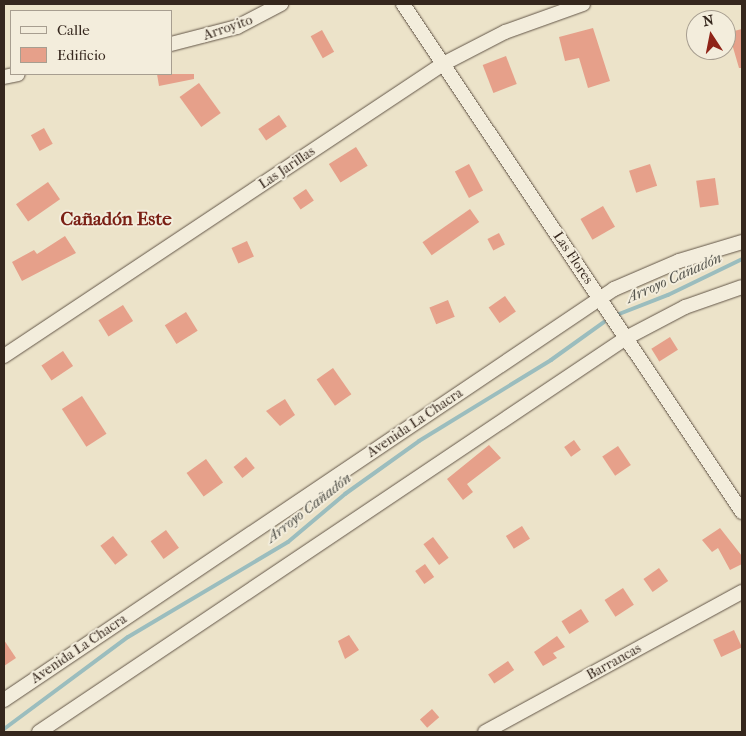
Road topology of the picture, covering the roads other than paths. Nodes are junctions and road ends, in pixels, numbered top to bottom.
1 (281, 4) edge
2 (403, 4) edge
3 (583, 4) edge
4 (172, 44) edge
5 (443, 64) junction
6 (742, 242) edge
7 (742, 287) edge
8 (600, 298) junction
9 (626, 338) junction
10 (4, 356) edge
11 (742, 512) edge
12 (742, 592) edge
13 (4, 700) edge
14 (40, 732) edge
15 (485, 732) edge

1 - 4 street, Arroyito
2 - 5 street, Las Flores
3 - 5 street, Las Jarillas
5 - 8 street, Las Flores
5 - 10 street, Las Jarillas
6 - 8 street, Avenida La Chacra
7 - 9 street
8 - 9 street, Las Flores
8 - 13 street, Avenida La Chacra
9 - 11 street, Las Flores
9 - 14 street
12 - 15 street, Barrancas

